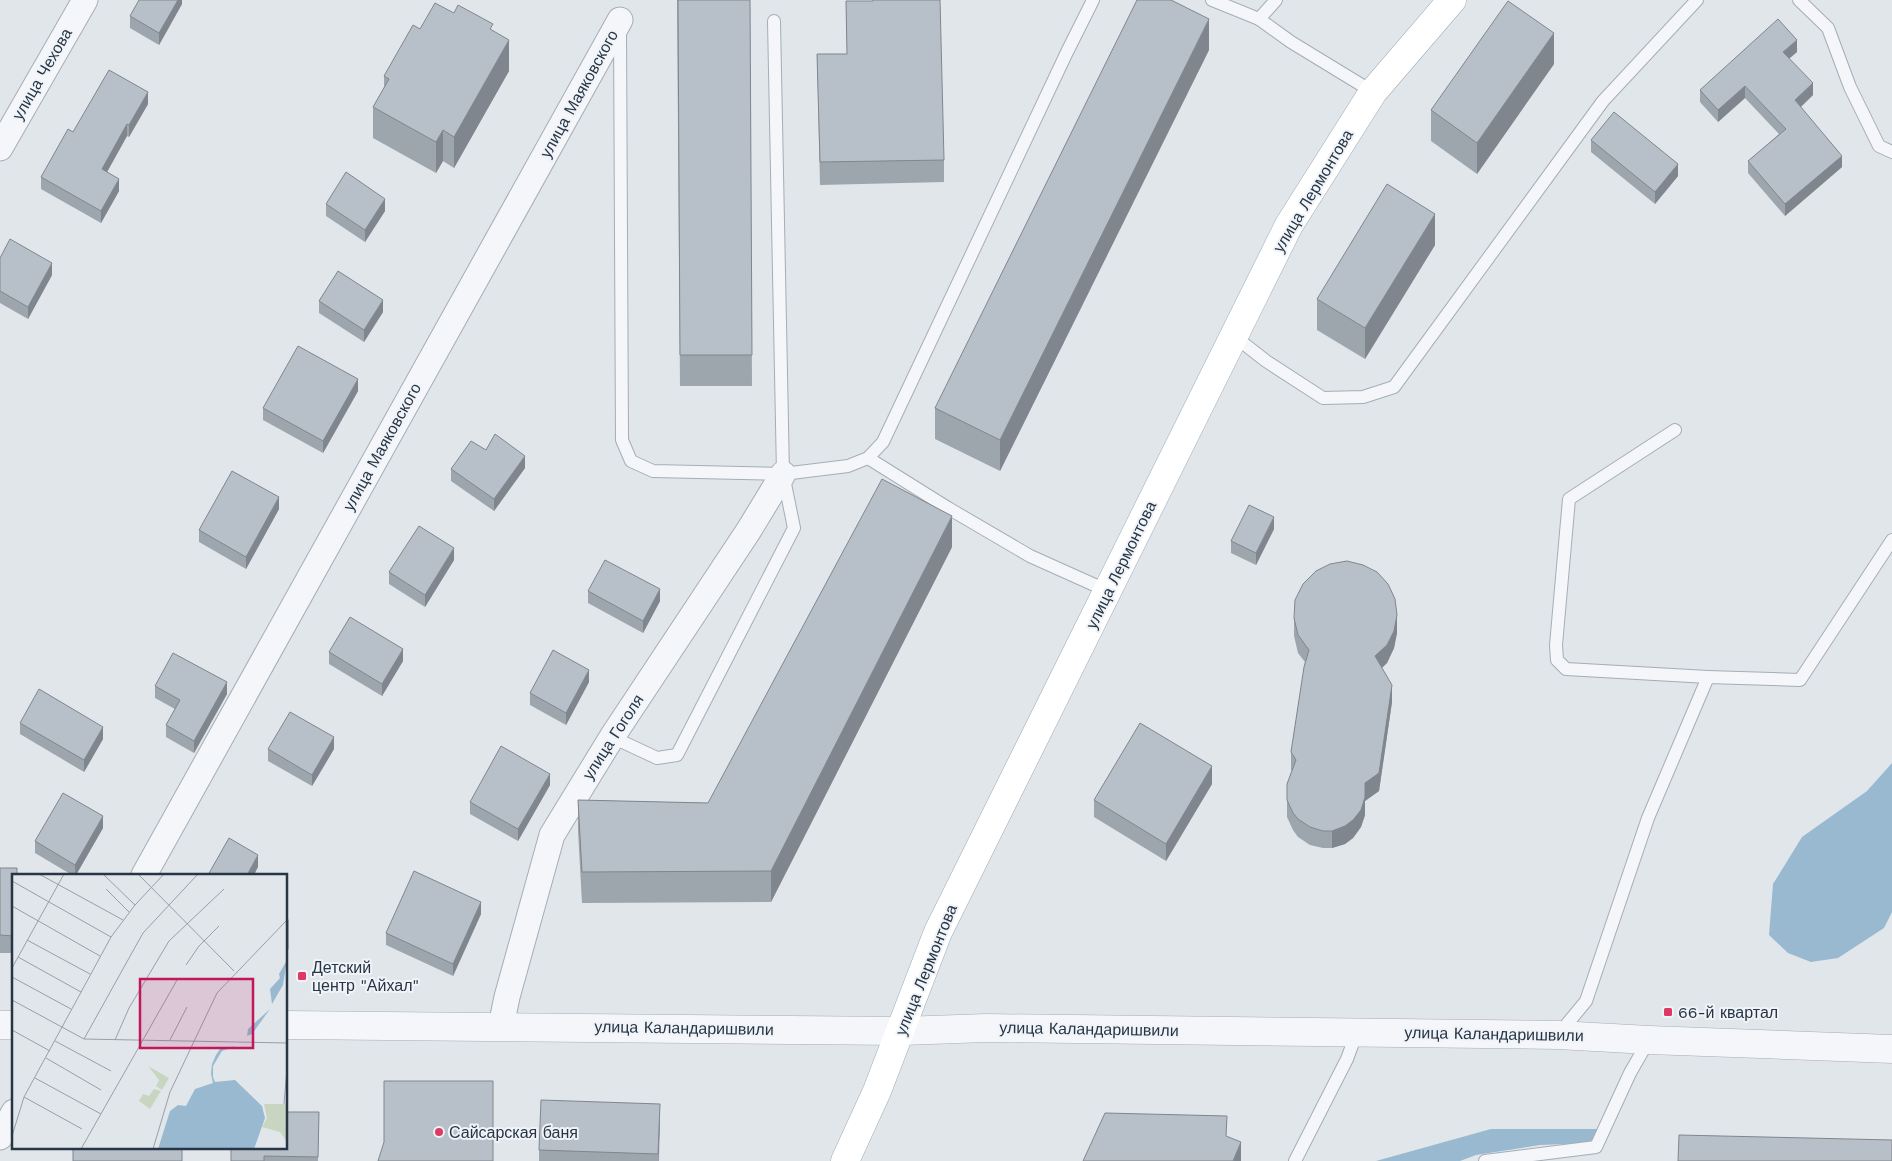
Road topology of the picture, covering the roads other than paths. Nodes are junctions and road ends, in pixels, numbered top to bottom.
1 (84, 0) edge
2 (1093, 0) edge
3 (1212, 0) edge
4 (1276, 0) edge
5 (1452, 0) edge
6 (1698, 0) edge
7 (1799, 0) edge
8 (1259, 19) junction
9 (620, 20) joint
10 (774, 21) dead end
11 (1373, 92) junction
12 (0, 148) edge
13 (1892, 152) edge
14 (1234, 336) junction
15 (1675, 430) dead end
16 (868, 458) junction
17 (783, 474) junction
18 (1892, 540) edge
19 (1108, 591) junction
20 (1708, 677) junction
21 (612, 737) junction
22 (145, 874) edge
23 (288, 1025) edge
24 (501, 1026) junction
25 (902, 1031) junction
26 (1357, 1032) junction
27 (1558, 1035) junction
28 (1649, 1040) junction
29 (1892, 1048) edge
30 (12, 1116) edge
31 (0, 1137) edge
32 (845, 1161) edge
33 (1295, 1161) edge
34 (1484, 1161) edge

1 - 12 street, улица Чехова
2 - 16 lane
3 - 8 lane
4 - 8 lane
5 - 11 main road, улица Лермонтова
6 - 14 lane
7 - 13 lane
8 - 11 lane
9 - 17 lane
9 - 22 street, улица Маяковского
10 - 17 lane
11 - 14 main road, улица Лермонтова
14 - 19 main road, улица Лермонтова
15 - 20 lane
16 - 17 lane
16 - 19 lane
17 - 21 street, улица Гоголя
17 - 21 lane
18 - 20 lane
19 - 25 main road, улица Лермонтова
20 - 27 lane
21 - 24 street, улица Гоголя
23 - 24 street, улица Каландаришвили
24 - 25 street, улица Каландаришвили
25 - 26 street, улица Каландаришвили
25 - 32 main road, улица Лермонтова
26 - 27 street, улица Каландаришвили
26 - 33 lane
27 - 28 street, улица Каландаришвили
28 - 29 street, улица Каландаришвили
28 - 34 lane
30 - 31 street

